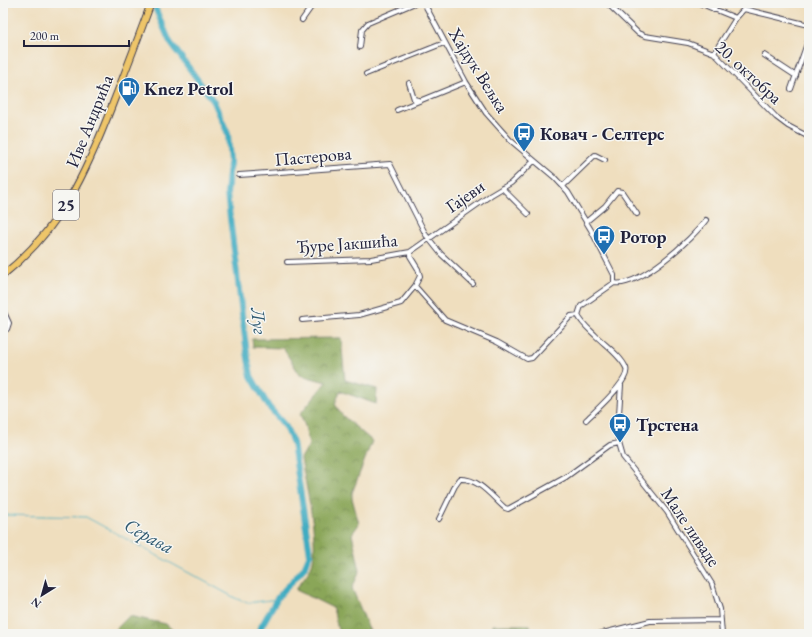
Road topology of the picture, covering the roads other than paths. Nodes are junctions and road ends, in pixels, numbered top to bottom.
1 (151, 3) edge
2 (314, 3) edge
3 (415, 3) edge
4 (424, 3) edge
5 (607, 3) edge
6 (699, 3) edge
7 (716, 3) edge
8 (714, 10) junction
9 (736, 18) junction
10 (302, 20) dead end
11 (809, 25) edge
12 (809, 38) edge
13 (444, 43) junction
14 (360, 47) dead end
15 (714, 53) junction
16 (764, 55) dead end
17 (366, 74) dead end
18 (796, 76) junction
19 (466, 82) junction
20 (409, 83) dead end
21 (791, 89) dead end
22 (419, 100) junction
23 (397, 110) dead end
24 (809, 137) edge
25 (605, 160) dead end
26 (534, 162) junction
27 (239, 175) dead end
28 (563, 186) junction
29 (502, 188) junction
30 (528, 214) dead end
31 (637, 214) dead end
32 (706, 220) dead end
33 (587, 221) junction
34 (430, 239) junction
35 (410, 252) junction
36 (287, 262) dead end
37 (3, 275) edge
38 (614, 283) junction
39 (473, 284) dead end
40 (415, 286) junction
41 (3, 310) edge
42 (578, 315) junction
43 (302, 320) dead end
44 (3, 331) edge
45 (621, 384) junction
46 (586, 420) dead end
47 (619, 443) junction
48 (438, 519) dead end
49 (721, 620) junction
50 (599, 634) edge
51 (722, 634) edge

1 - 37 main road, Иве Андрића / 25
2 - 10 street
3 - 14 street
4 - 13 street, Хајдук Вељка
5 - 15 street, 20. октобра
6 - 8 street
7 - 8 street
8 - 9 street
9 - 11 street
9 - 15 street
12 - 18 street
13 - 17 street
13 - 19 street, Хајдук Вељка
15 - 24 street, 20. октобра
16 - 18 street
18 - 21 street
19 - 22 street
19 - 26 street, Хајдук Вељка
20 - 22 street
22 - 23 street
25 - 28 street
26 - 28 street, Хајдук Вељка
26 - 29 street, Гајеви
27 - 34 street, Пастерова
28 - 33 street, Хајдук Вељка
29 - 30 street
29 - 34 street, Гајеви
31 - 33 street
32 - 38 street
33 - 38 street, Хајдук Вељка
34 - 35 street, Гајеви
34 - 39 street
35 - 36 street, Ђуре Јакшића
35 - 40 street
38 - 42 street
40 - 42 street
40 - 43 street
41 - 44 street
42 - 45 street
45 - 46 street
45 - 47 street
47 - 48 street
47 - 49 street, Мале ливаде
49 - 50 street
49 - 51 street, Мале ливаде

